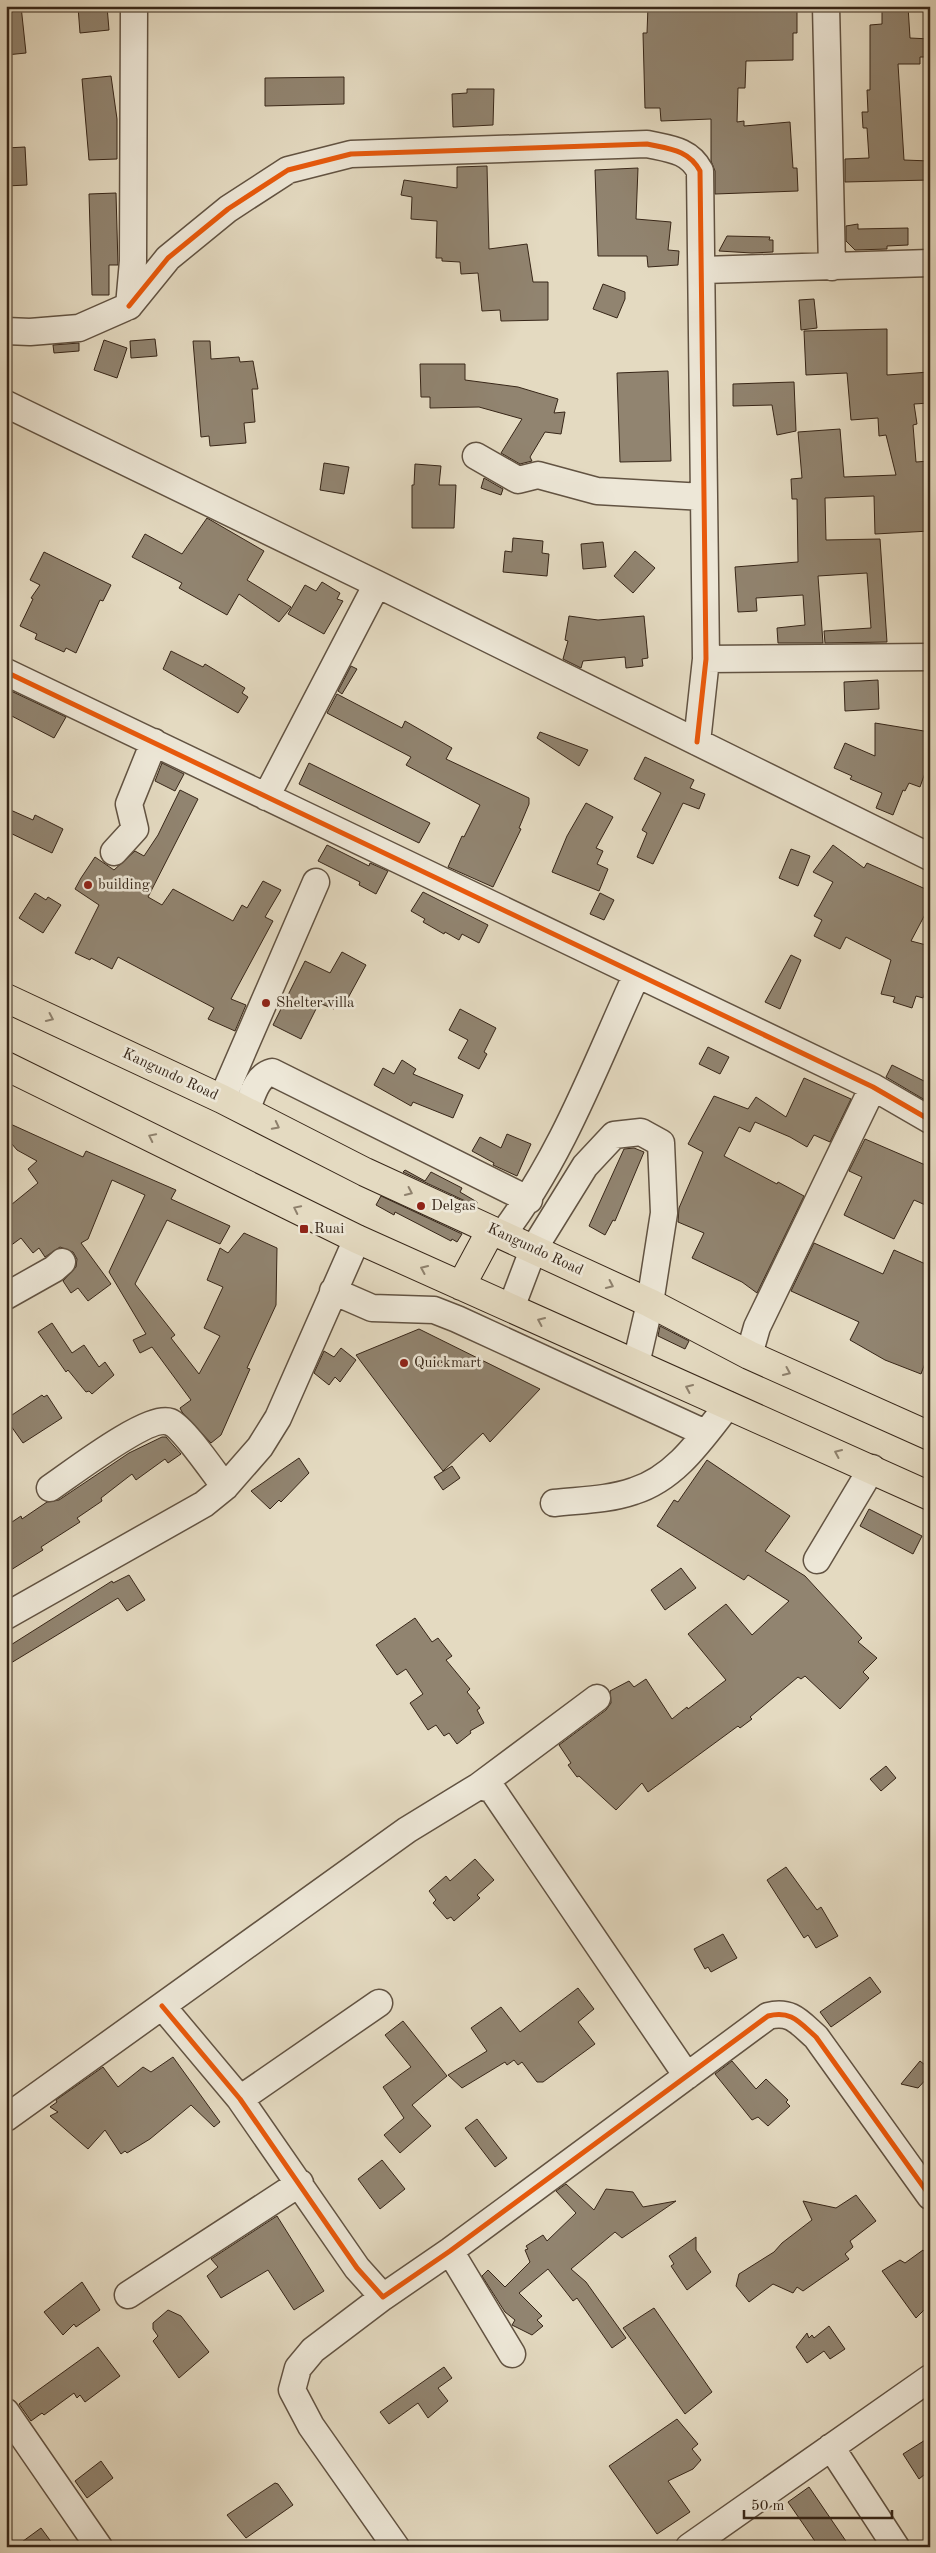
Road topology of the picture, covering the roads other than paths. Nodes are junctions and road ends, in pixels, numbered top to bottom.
1 (134, 6) edge
2 (826, 6) edge
3 (930, 263) edge
4 (832, 267) junction
5 (703, 270) junction
6 (129, 306) junction
7 (6, 331) edge
8 (6, 404) edge
9 (476, 456) dead end
10 (704, 497) junction
11 (377, 584) junction
12 (930, 657) edge
13 (706, 659) junction
14 (6, 672) edge
15 (154, 742) junction
16 (697, 742) junction
17 (266, 797) junction
18 (114, 852) dead end
19 (930, 858) edge
20 (316, 882) dead end
21 (637, 974) junction
22 (6, 998) edge
23 (6, 1066) edge
24 (873, 1087) junction
25 (222, 1099) junction
26 (246, 1111) junction
27 (930, 1120) edge
28 (529, 1200) junction
29 (496, 1233) junction
30 (356, 1239) junction
31 (533, 1250) junction
32 (62, 1262) dead end
33 (461, 1286) junction
34 (333, 1291) junction
35 (6, 1296) edge
36 (650, 1303) junction
37 (511, 1308) junction
38 (749, 1355) junction
39 (636, 1364) junction
40 (728, 1405) junction
41 (705, 1433) junction
42 (930, 1436) edge
43 (872, 1468) junction
44 (225, 1487) junction
45 (50, 1488) dead end
46 (930, 1496) edge
47 (554, 1503) dead end
48 (817, 1560) dead end
49 (6, 1616) edge
50 (597, 1698) dead end
51 (479, 1786) junction
52 (378, 2003) dead end
53 (162, 2006) junction
54 (687, 2076) junction
55 (240, 2099) junction
56 (6, 2118) edge
57 (300, 2183) junction
58 (930, 2196) edge
59 (450, 2250) junction
60 (128, 2295) dead end
61 (383, 2297) junction
62 (512, 2354) dead end
63 (930, 2378) edge
64 (6, 2412) edge
65 (831, 2447) junction
66 (99, 2547) edge
67 (396, 2547) edge
68 (689, 2547) edge
69 (896, 2547) edge

1 - 6 street
2 - 4 street
3 - 4 street
4 - 5 street
5 - 6 street
5 - 10 street
6 - 7 street
8 - 11 street
9 - 10 street
10 - 13 street
11 - 16 street
11 - 17 street
12 - 13 street
13 - 16 street
14 - 15 street
15 - 17 street
15 - 18 street
16 - 19 street
17 - 21 street
20 - 25 street
21 - 24 street
21 - 28 street
22 -> 25 highway, Kangundo Road
30 -> 23 highway
24 - 27 street
24 - 38 street
25 - 26 highway, Kangundo Road
26 - 28 street
26 -> 29 highway, Kangundo Road
28 - 29 street
29 - 31 highway, Kangundo Road
29 - 33 highway
33 -> 30 highway
30 - 34 street
31 -> 36 highway, Kangundo Road
31 - 36 street
31 - 37 street
32 - 35 street
33 - 37 highway
34 - 41 street
34 - 44 street
36 - 38 highway, Kangundo Road
36 - 39 street
39 -> 37 highway
38 -> 42 highway, Kangundo Road
40 -> 39 highway
40 - 41 street
43 -> 40 highway
41 - 47 street
43 - 46 highway
43 - 48 street
44 - 45 street
44 - 49 street
50 - 51 street
51 - 53 street
51 - 54 street
52 - 55 street
53 - 55 street
53 - 56 street
54 - 58 street
54 - 59 street
55 - 57 street
57 - 60 street
57 - 61 street
59 - 61 street
59 - 62 street
61 - 67 street
63 - 65 street
64 - 66 street
65 - 68 street
65 - 69 street

